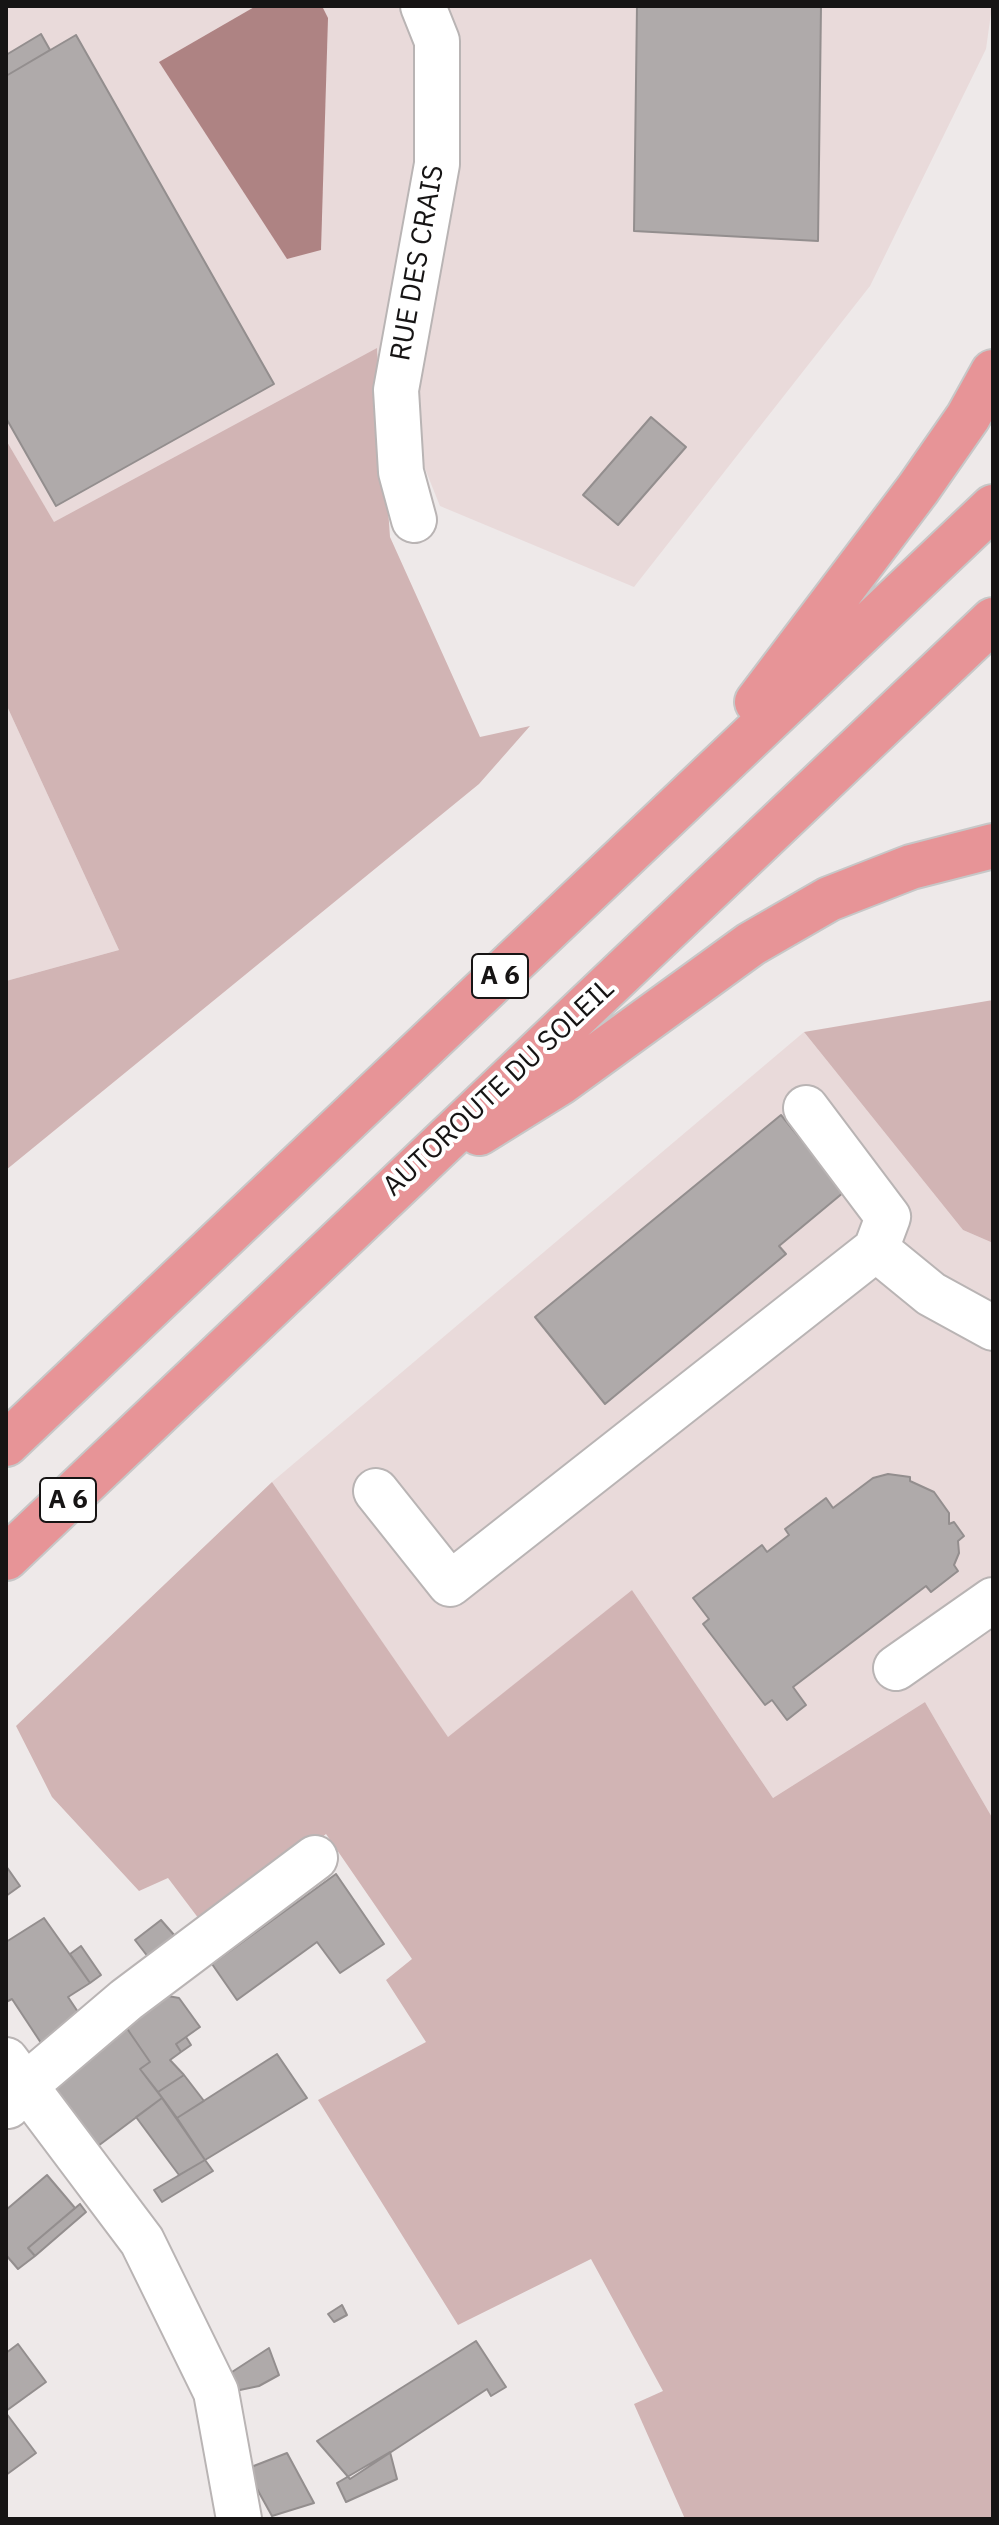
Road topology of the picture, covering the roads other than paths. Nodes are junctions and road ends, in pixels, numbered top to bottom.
1 (423, 6) edge
2 (993, 372) edge
3 (993, 507) edge
4 (414, 520) dead end
5 (993, 620) edge
6 (680, 805) junction
7 (993, 846) edge
8 (806, 1108) dead end
9 (399, 1183) junction
10 (876, 1249) junction
11 (993, 1328) edge
12 (6, 1444) edge
13 (376, 1491) dead end
14 (6, 1558) edge
15 (993, 1600) edge
16 (896, 1668) dead end
17 (315, 1858) dead end
18 (13, 2084) edge
19 (239, 2519) edge

1 - 4 street, RUE DES CRAIS
2 - 6 highway
3 - 6 highway, A 6
5 - 9 highway, AUTOROUTE DU SOLEIL / A 6
6 - 12 highway, A 6
7 - 9 highway
8 - 10 street
9 - 14 highway, AUTOROUTE DU SOLEIL / A 6
10 - 11 street
10 - 13 street
15 - 16 street
17 - 18 street
18 - 19 street

